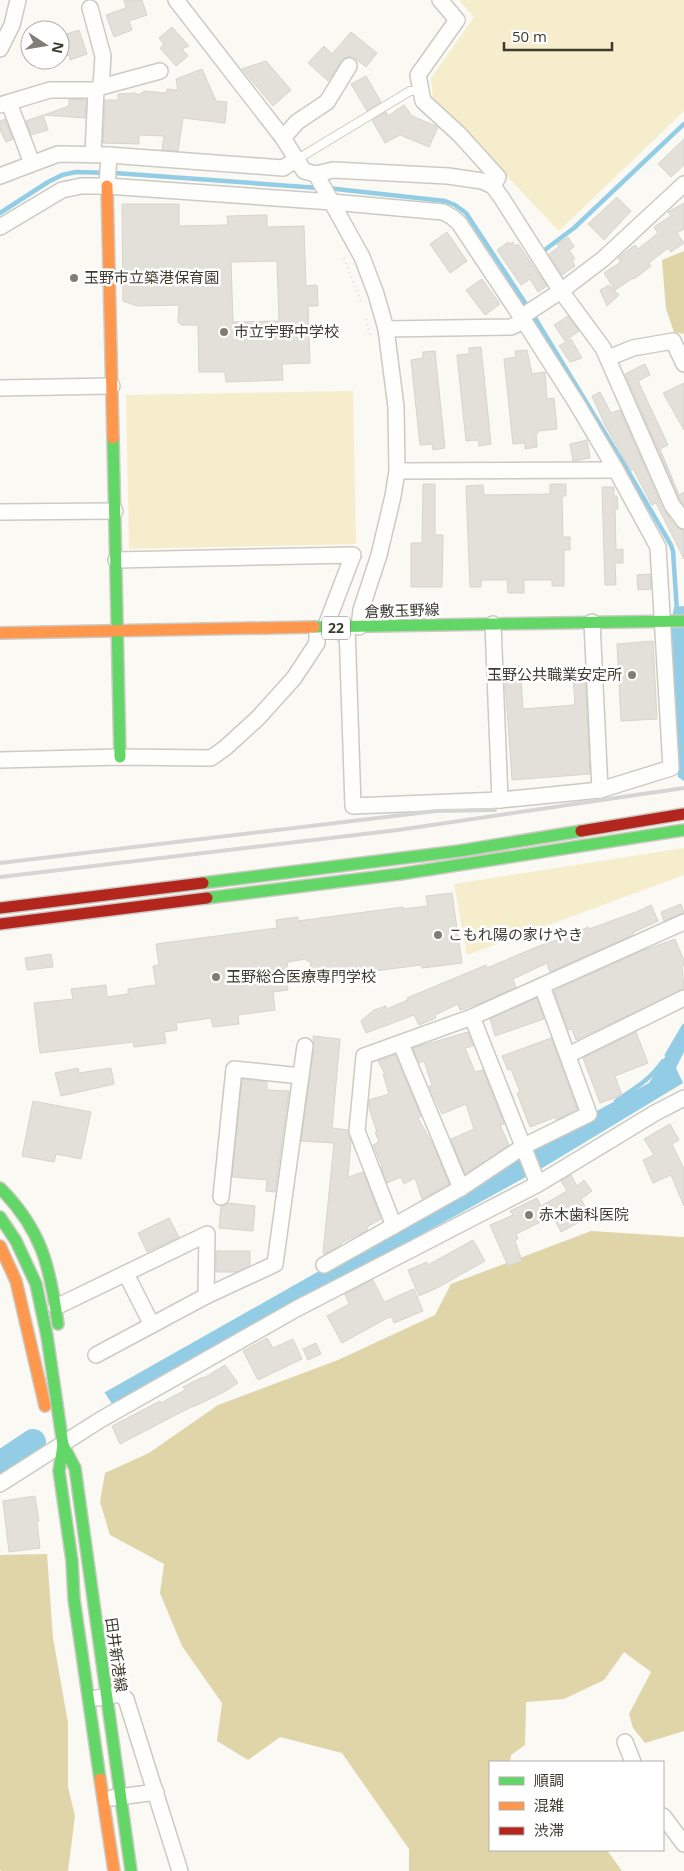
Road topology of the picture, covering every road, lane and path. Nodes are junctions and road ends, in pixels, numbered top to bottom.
1 (18, 0) edge
2 (176, 0) edge
3 (440, 0) edge
4 (90, 8) dead end
5 (6, 25) edge
6 (0, 49) edge
7 (349, 66) dead end
8 (160, 71) dead end
9 (98, 89) junction
10 (421, 91) junction
11 (5, 104) edge
12 (283, 138) junction
13 (93, 154) junction
14 (109, 155) junction
15 (296, 160) junction
16 (32, 163) junction
17 (0, 176) edge
18 (108, 178) junction
19 (684, 184) edge
20 (493, 186) junction
21 (324, 188) junction
22 (0, 227) edge
23 (342, 252) dead end
24 (561, 291) junction
25 (363, 305) dead end
26 (365, 314) dead end
27 (527, 315) junction
28 (386, 329) junction
29 (372, 342) dead end
30 (608, 358) junction
31 (684, 364) edge
32 (112, 386) junction
33 (0, 388) edge
34 (616, 470) junction
35 (397, 471) junction
36 (115, 511) junction
37 (0, 512) edge
38 (684, 521) edge
39 (116, 560) junction
40 (673, 621) edge
41 (592, 622) junction
42 (349, 623) junction
43 (493, 624) junction
44 (321, 628) junction
45 (118, 630) junction
46 (0, 633) edge
47 (337, 641) dead end
48 (120, 757) junction
49 (0, 760) edge
50 (600, 790) junction
51 (500, 800) junction
52 (684, 814) edge
53 (684, 830) edge
54 (0, 908) edge
55 (684, 922) edge
56 (0, 924) edge
57 (542, 986) junction
58 (684, 998) edge
59 (472, 1017) junction
60 (401, 1044) junction
61 (305, 1046) dead end
62 (568, 1055) junction
63 (301, 1076) junction
64 (684, 1098) edge
65 (524, 1146) junction
66 (538, 1184) junction
67 (0, 1188) edge
68 (461, 1188) junction
69 (221, 1198) dead end
70 (0, 1217) edge
71 (394, 1226) junction
72 (0, 1246) edge
73 (324, 1266) dead end
74 (126, 1274) junction
75 (206, 1296) junction
76 (56, 1308) junction
77 (152, 1325) junction
78 (60, 1337) dead end
79 (96, 1355) dead end
80 (63, 1442) junction
81 (0, 1484) edge
82 (107, 1697) junction
83 (89, 1700) junction
84 (625, 1742) dead end
85 (633, 1761) edge
86 (156, 1792) junction
87 (121, 1796) junction
88 (104, 1799) junction
89 (664, 1817) edge
90 (684, 1844) edge
91 (114, 1871) edge
92 (131, 1871) edge
93 (180, 1871) edge

1 - 5 street
2 - 12 street
3 - 10 street
4 - 9 street
5 - 6 street
7 - 12 street
8 - 9 street
9 - 11 street
9 - 13 street
10 - 15 lane
10 - 20 street
11 - 16 street
12 - 15 street
13 - 14 street
13 - 16 street
14 - 15 street
14 - 18 street
15 - 21 street
16 - 17 street
18 - 21 street
18 - 22 street
18 - 32 main road
19 - 24 street
20 - 21 street
20 - 24 street
21 - 27 street
21 - 28 street
23 - 25 path
24 - 27 street
24 - 30 street
26 - 29 path
27 - 28 street
27 - 34 street
28 - 35 street
30 - 31 street
30 - 38 street
32 - 33 street
32 - 36 main road
34 - 35 street
34 - 40 street
35 - 42 street
36 - 37 street
36 - 39 main road
39 - 44 street
39 - 45 main road
40 - 41 main road, 倉敷玉野線 / 22
40 - 50 street
41 - 43 main road, 倉敷玉野線 / 22
41 - 50 street
42 - 43 main road, 倉敷玉野線 / 22
42 - 44 main road, 倉敷玉野線 / 22
42 - 47 path, bridge
42 - 51 street
43 - 51 street
44 - 45 main road, 倉敷玉野線 / 22
44 - 48 street
45 - 46 main road, 倉敷玉野線 / 22
45 - 48 main road
48 - 49 street
50 - 51 street
52 - 54 main road
53 - 56 main road
55 - 57 street
57 - 59 street
57 - 62 street
58 - 62 street
59 - 60 street
59 - 65 street
60 - 68 street
60 - 71 street
61 - 63 street
62 - 65 street
63 - 69 street
63 - 75 street
64 - 66 street
65 - 66 street
65 - 68 street
66 - 80 street
67 - 76 main road
68 - 71 street
70 - 80 main road, 田井新港線
71 - 73 street
72 - 80 main road
74 - 75 street
74 - 76 street
74 - 77 street
75 - 77 street
76 - 78 main road
77 - 79 street
80 - 81 street
80 - 82 main road, 田井新港線
80 - 83 main road, 田井新港線
82 - 83 street
82 - 86 street
82 - 87 main road, 田井新港線
83 - 88 main road, 田井新港線
84 - 85 street
86 - 87 street
86 - 93 street
87 - 88 street
87 - 92 main road, 田井新港線
88 - 91 main road, 田井新港線
89 - 90 street

